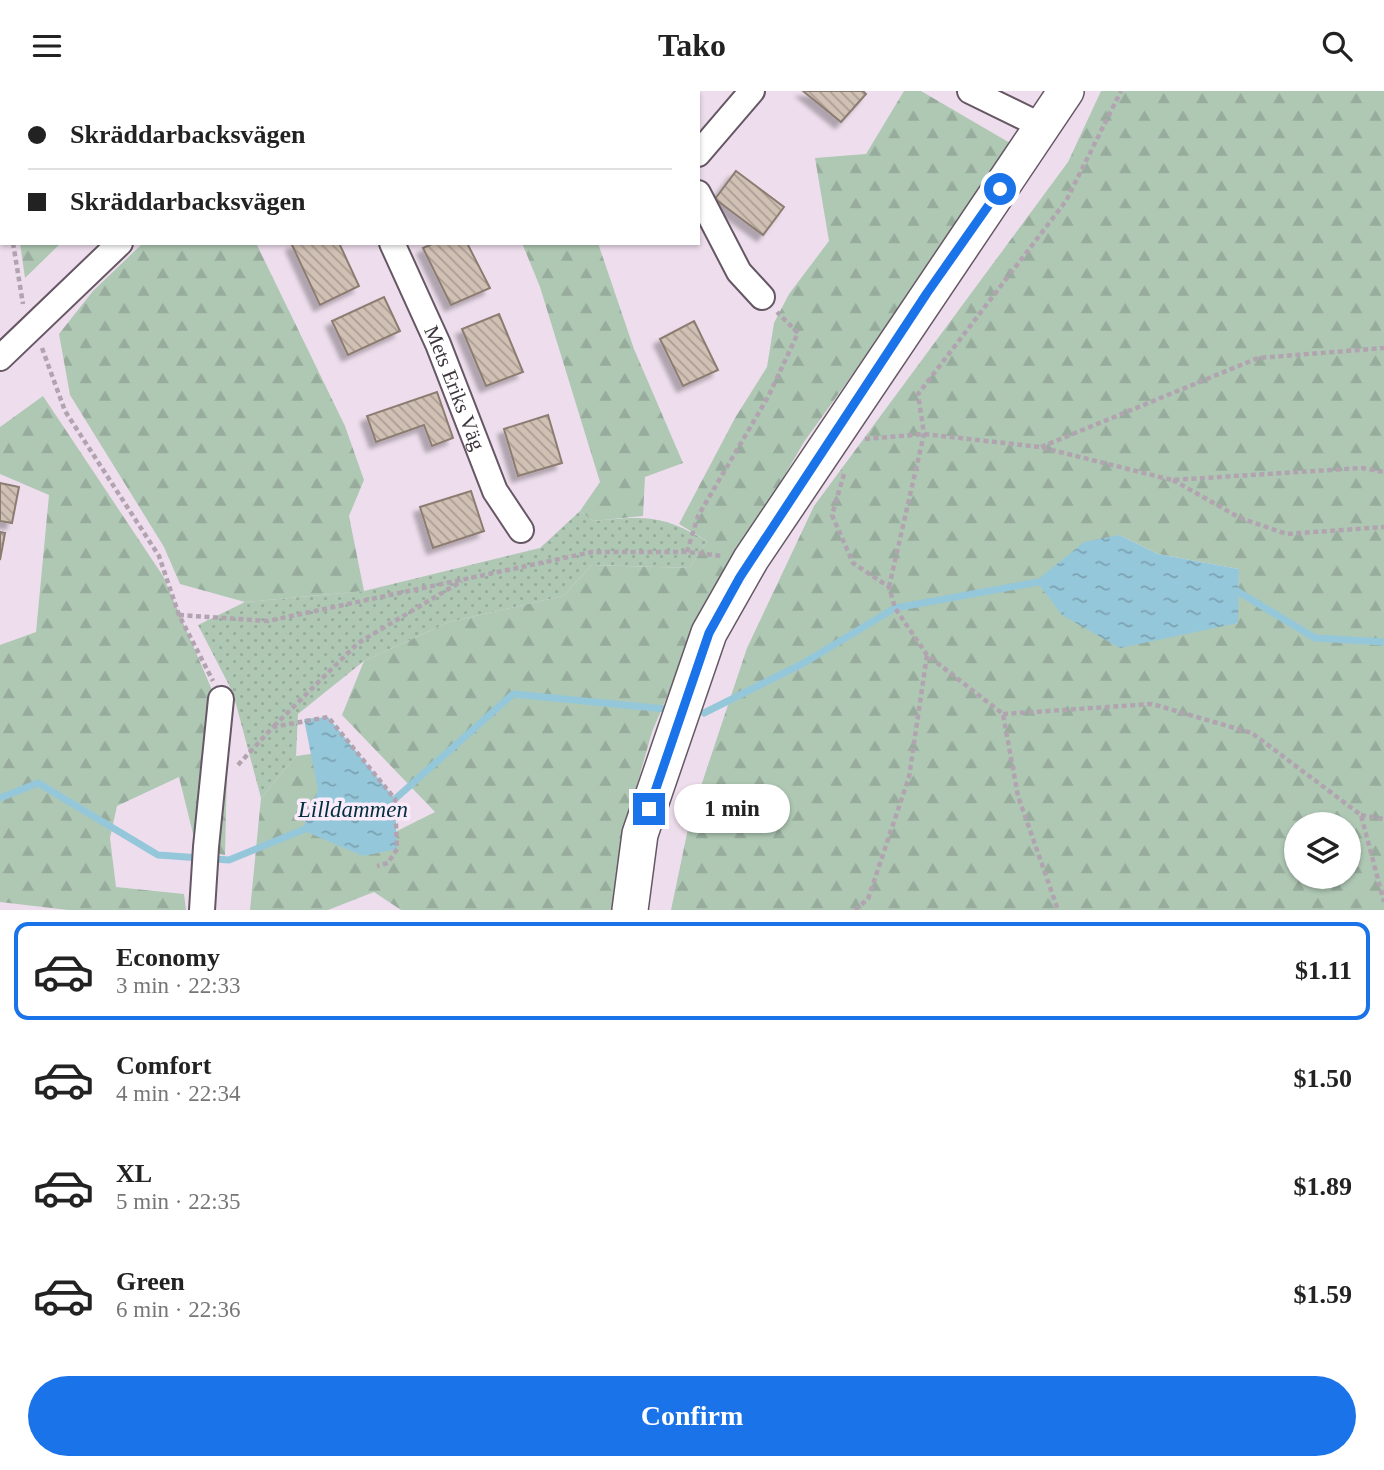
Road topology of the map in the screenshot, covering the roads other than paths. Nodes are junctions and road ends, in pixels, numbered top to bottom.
1 (752, 91) edge
2 (970, 91) edge
3 (1066, 91) edge
4 (1044, 127) junction
5 (700, 152) edge
6 (700, 197) edge
7 (118, 245) edge
8 (393, 245) edge
9 (762, 297) road end
10 (0, 358) edge
11 (521, 530) dead end
12 (221, 699) road end
13 (202, 910) edge
14 (631, 910) edge

1 - 5 street
2 - 4 street
3 - 4 street
4 - 14 street
6 - 9 street
7 - 10 street
8 - 11 street, Mets Eriks Väg
12 - 13 street

